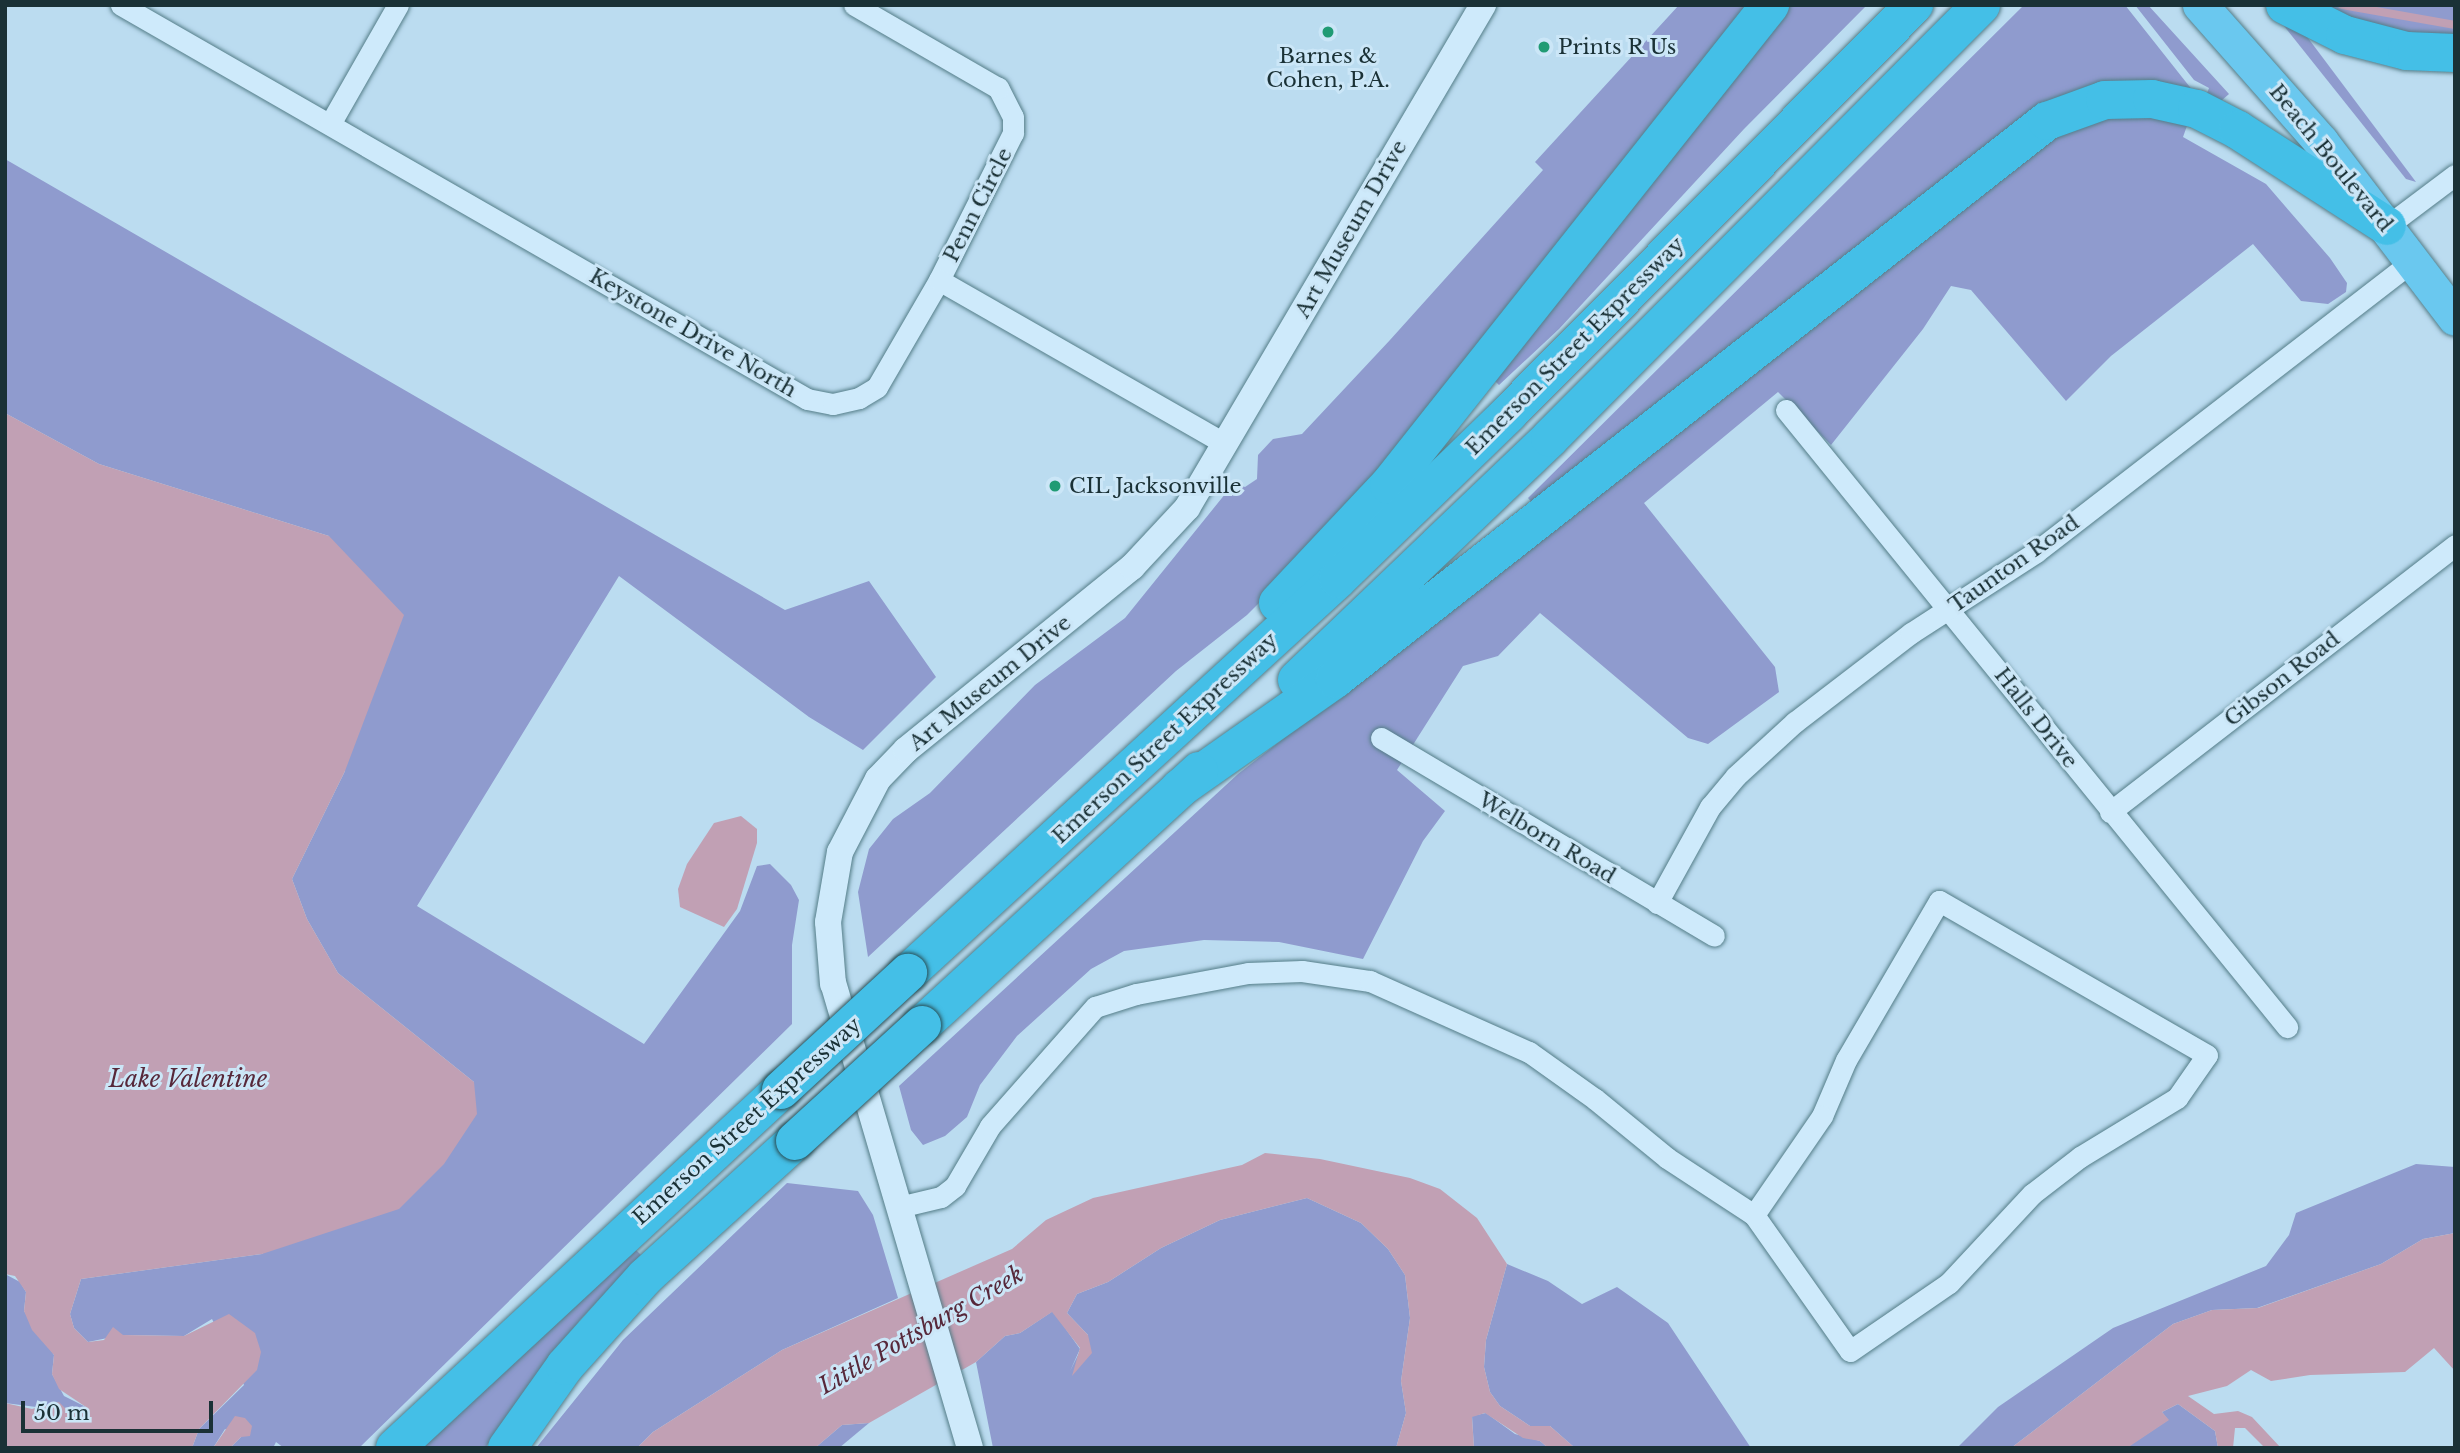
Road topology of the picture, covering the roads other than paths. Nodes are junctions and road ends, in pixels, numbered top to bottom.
1 (121, 5) edge
2 (398, 5) edge
3 (854, 5) edge
4 (1483, 5) edge
5 (1770, 5) edge
6 (1914, 5) edge
7 (1981, 5) edge
8 (2200, 5) edge
9 (2285, 5) edge
10 (2455, 53) edge
11 (330, 124) junction
12 (2455, 175) edge
13 (2387, 226) junction
14 (2412, 261) junction
15 (939, 280) junction
16 (2455, 318) edge
17 (1786, 410) dead end
18 (1225, 444) junction
19 (2455, 545) edge
20 (1951, 610) junction
21 (1381, 738) dead end
22 (1149, 754) junction
23 (1181, 788) junction
24 (2110, 812) junction
25 (1657, 904) junction
26 (1714, 936) dead end
27 (2287, 1027) dead end
28 (899, 1207) junction
29 (1754, 1215) junction
30 (394, 1448) edge
31 (507, 1448) edge
32 (971, 1448) edge

1 - 11 street, Keystone Drive North
2 - 11 street
3 - 15 street, Penn Circle
4 - 18 street, Art Museum Drive
5 - 22 highway
6 - 22 highway, Emerson Street Expressway
7 - 23 highway
8 - 13 highway, Beach Boulevard
9 - 10 highway
11 - 15 street, Keystone Drive North
12 - 13 street
13 - 14 highway, Beach Boulevard
13 - 23 highway
14 - 16 highway, Beach Boulevard
14 - 20 street, Taunton Road
15 - 18 street
17 - 20 street, Halls Drive
18 - 28 street, Art Museum Drive
19 - 24 street, Gibson Road
20 - 24 street, Halls Drive
20 - 25 street, Taunton Road
21 - 25 street, Welborn Road
22 - 30 highway, Emerson Street Expressway, bridge
23 - 31 highway, bridge
24 - 27 street, Halls Drive
25 - 26 street, Welborn Road
28 - 29 street
28 - 32 street, Art Museum Drive
29 - 29 street

